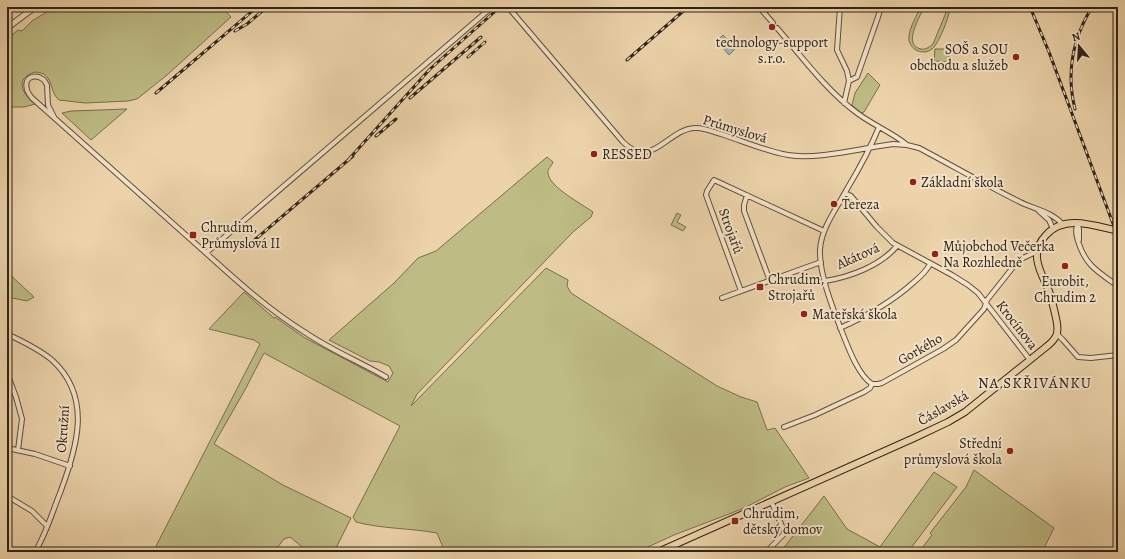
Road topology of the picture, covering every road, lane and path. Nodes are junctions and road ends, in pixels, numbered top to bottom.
1 (35, 7) edge
2 (492, 7) edge
3 (508, 7) edge
4 (759, 7) edge
5 (840, 7) edge
6 (881, 7) edge
7 (773, 24) dead end
8 (7, 28) edge
9 (777, 28) dead end
10 (849, 81) junction
11 (844, 102) junction
12 (54, 117) junction
13 (879, 127) junction
14 (907, 144) junction
15 (871, 148) junction
16 (845, 193) junction
17 (747, 195) junction
18 (1034, 208) junction
19 (1078, 223) junction
20 (1063, 225) junction
21 (1053, 229) junction
22 (824, 231) junction
23 (1118, 231) edge
24 (897, 246) junction
25 (1038, 251) junction
26 (206, 253) junction
27 (821, 262) junction
28 (930, 264) junction
29 (770, 281) junction
30 (825, 281) junction
31 (1118, 286) edge
32 (741, 292) junction
33 (722, 298) dead end
34 (986, 303) junction
35 (840, 328) junction
36 (7, 334) edge
37 (1057, 334) junction
38 (1118, 355) edge
39 (1030, 360) junction
40 (7, 373) edge
41 (386, 377) dead end
42 (872, 384) junction
43 (784, 427) dead end
44 (7, 448) edge
45 (18, 450) junction
46 (70, 466) junction
47 (7, 496) edge
48 (771, 501) junction
49 (47, 526) junction
50 (35, 552) edge
51 (658, 552) edge
52 (766, 552) edge

1 - 8 street
2 - 26 street
3 - 15 street, Průmyslová
4 - 7 street
5 - 10 street
6 - 10 street
9 - 11 street, Průmyslová
10 - 11 street
11 - 13 street, Průmyslová
12 - 12 street
12 - 26 street
13 - 14 street, Průmyslová
13 - 15 street
14 - 15 street, Průmyslová
14 - 18 street, Průmyslová
15 - 16 street
16 - 22 street
16 - 24 street, Krocínova
17 - 22 street
17 - 29 street, Strojařů
17 - 32 street, Strojařů
18 - 20 street, Průmyslová
18 - 21 street, Průmyslová
19 - 20 main road
19 - 23 main road
19 - 31 street
20 - 21 main road
21 - 25 main road
22 - 27 street
24 - 28 street, Krocínova
24 - 30 street, Akátová
25 - 34 street, Gorkého
25 - 37 main road
26 - 41 street
27 - 29 street
27 - 30 street
28 - 34 street, Krocínova
28 - 35 street
29 - 32 street
30 - 35 street
32 - 33 street
34 - 39 street, Krocínova
34 - 42 street, Gorkého
35 - 42 street
36 - 46 street, Okružní
37 - 38 street
37 - 39 main road, Čáslavská
39 - 48 main road, Čáslavská
40 - 45 street
42 - 43 street, Gorkého
44 - 45 street
45 - 46 street
46 - 49 street, Okružní
47 - 49 street
48 - 51 main road, Čáslavská
48 - 52 street
49 - 50 street, Okružní

